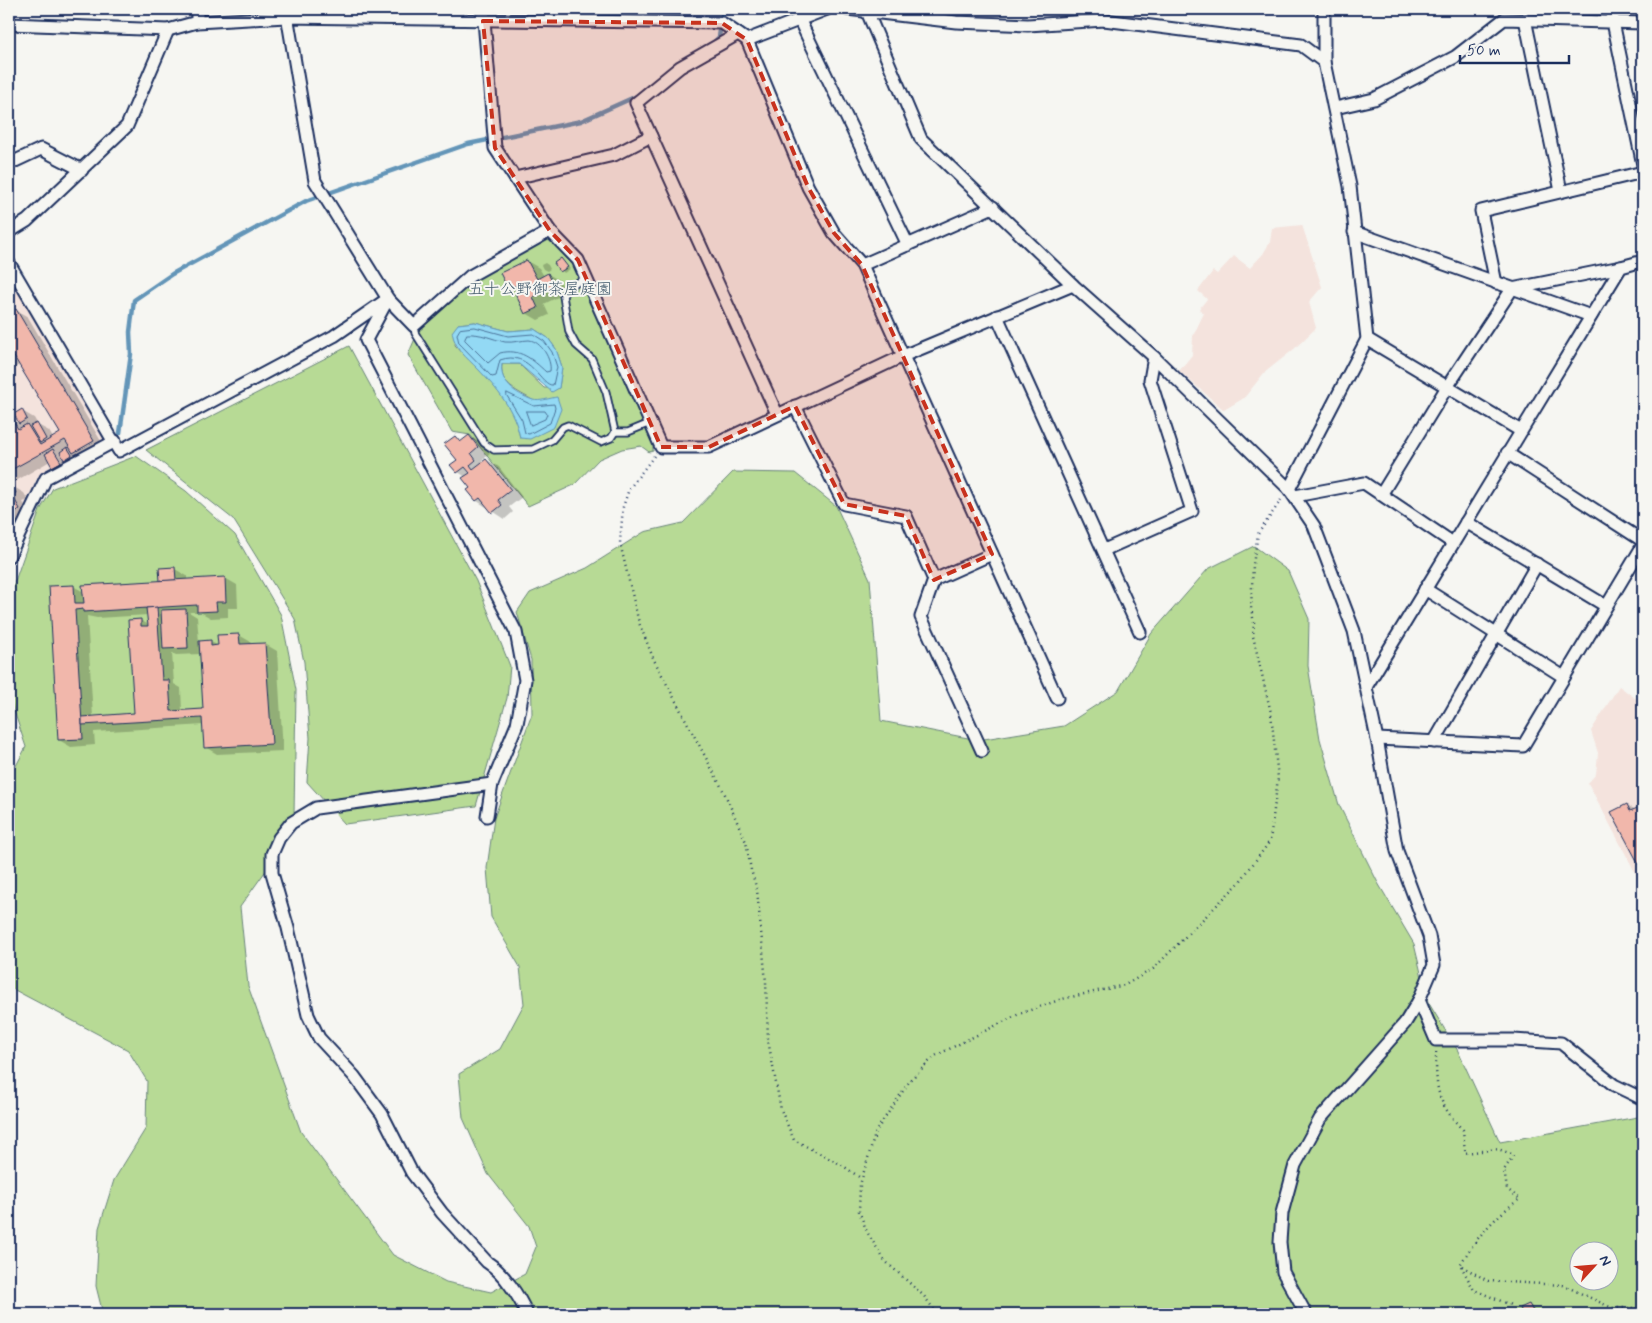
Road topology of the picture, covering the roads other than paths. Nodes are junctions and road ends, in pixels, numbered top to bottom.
1 (197, 9) edge
2 (483, 9) edge
3 (827, 9) edge
4 (847, 9) edge
5 (1324, 9) edge
6 (1612, 9) edge
7 (866, 10) edge
8 (286, 13) edge
9 (799, 19) junction
10 (1525, 19) junction
11 (483, 21) junction
12 (197, 22) junction
13 (1613, 22) junction
14 (9, 24) edge
15 (1643, 24) edge
16 (168, 30) junction
17 (742, 37) junction
18 (1324, 62) junction
19 (1335, 108) junction
20 (651, 136) junction
21 (9, 164) edge
22 (1643, 165) edge
23 (82, 170) junction
24 (1643, 172) edge
25 (515, 178) junction
26 (1561, 191) junction
27 (992, 207) junction
28 (550, 231) junction
29 (9, 232) edge
30 (1354, 232) junction
31 (908, 245) junction
32 (1643, 261) edge
33 (9, 263) edge
34 (862, 265) junction
35 (1621, 267) junction
36 (586, 277) junction
37 (1496, 283) junction
38 (1073, 285) junction
39 (1512, 289) junction
40 (388, 299) junction
41 (997, 316) junction
42 (1590, 316) junction
43 (414, 326) junction
44 (1367, 339) junction
45 (903, 356) junction
46 (1154, 358) junction
47 (1447, 387) junction
48 (795, 406) junction
49 (777, 414) junction
50 (650, 423) junction
51 (1521, 431) junction
52 (615, 432) junction
53 (115, 441) junction
54 (1507, 453) junction
55 (1292, 493) junction
56 (1382, 493) junction
57 (1466, 522) junction
58 (1453, 543) junction
59 (1643, 543) edge
60 (1104, 550) junction
61 (992, 554) junction
62 (9, 556) edge
63 (1537, 564) junction
64 (934, 580) junction
65 (1425, 588) junction
66 (1606, 606) junction
67 (1140, 632) dead end
68 (1496, 634) junction
69 (1564, 678) junction
70 (1366, 686) junction
71 (1057, 698) dead end
72 (1377, 739) junction
73 (1434, 742) junction
74 (982, 751) dead end
75 (492, 784) junction
76 (487, 816) dead end
77 (1419, 1000) junction
78 (1643, 1099) edge
79 (527, 1314) edge
80 (1306, 1314) edge

1 - 12 street
2 - 11 street
3 - 9 street
4 - 7 street
5 - 18 street
6 - 13 street
7 - 18 street
7 - 27 street
8 - 11 street
8 - 12 street
8 - 40 street
9 - 17 street
9 - 31 street
10 - 13 street
10 - 19 street
10 - 26 street
11 - 17 street
11 - 25 street
12 - 16 street
13 - 15 street
13 - 22 street
14 - 16 street
16 - 23 street
17 - 20 street
17 - 34 street
18 - 19 street
19 - 30 street
20 - 25 street
20 - 49 street
21 - 23 street
23 - 29 street
24 - 26 street
25 - 28 street
26 - 37 street
27 - 31 street
27 - 38 street
28 - 36 street
28 - 43 street
30 - 37 street
30 - 44 street
31 - 34 street
32 - 35 street
33 - 53 street
34 - 45 street
35 - 39 street
35 - 42 street
36 - 50 street
36 - 52 lane
37 - 39 street
38 - 41 street
38 - 46 street
39 - 42 street
39 - 47 street
40 - 43 street
40 - 53 street
40 - 75 street
41 - 45 street
41 - 60 street
42 - 51 street
43 - 52 lane
44 - 47 street
44 - 55 street
45 - 48 street
45 - 61 street
46 - 55 street
46 - 60 street
47 - 51 street
47 - 56 street
48 - 49 street
48 - 64 street
49 - 50 street
50 - 52 lane
51 - 54 street
53 - 62 street
54 - 57 street
54 - 59 street
55 - 56 street
55 - 70 street
56 - 58 street
57 - 58 street
57 - 63 street
58 - 65 street
59 - 66 street
60 - 67 street
61 - 64 street
61 - 71 street
63 - 66 street
63 - 68 street
64 - 74 street
65 - 68 street
65 - 70 street
66 - 69 street
68 - 69 street
68 - 73 street
69 - 73 street
70 - 72 street
72 - 73 street
72 - 77 street
75 - 76 street
75 - 79 street
77 - 78 street
77 - 80 street

